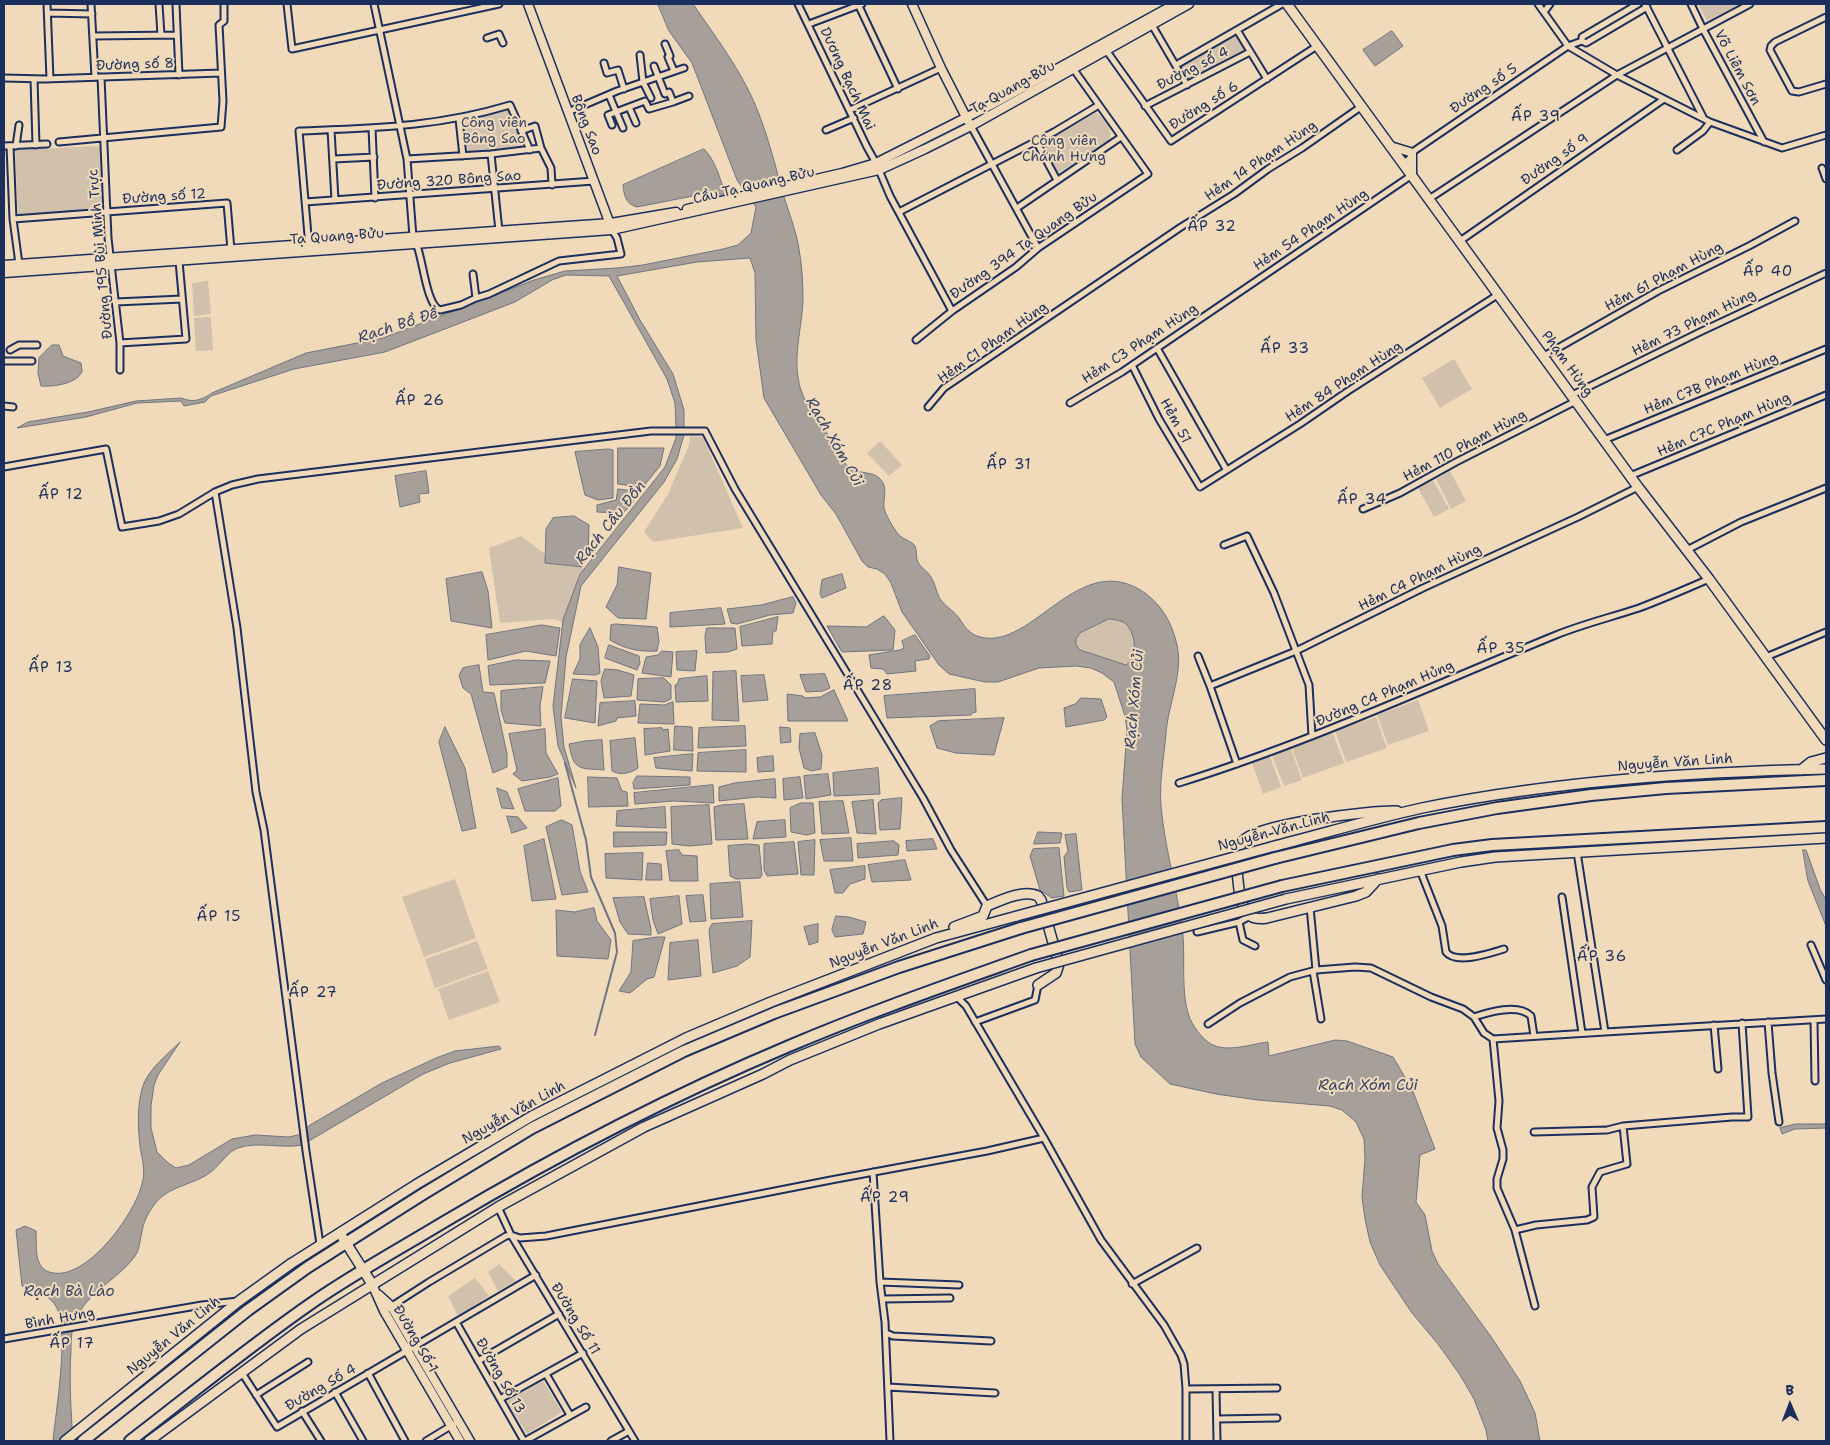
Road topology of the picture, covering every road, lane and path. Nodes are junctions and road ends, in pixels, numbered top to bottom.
1 (47, 4) edge
2 (91, 4) edge
3 (159, 4) edge
4 (176, 4) edge
5 (224, 4) edge
6 (287, 4) edge
7 (374, 4) edge
8 (499, 4) edge
9 (528, 4) edge
10 (798, 4) edge
11 (860, 4) edge
12 (912, 4) edge
13 (1175, 4) edge
14 (1188, 4) edge
15 (1282, 4) edge
16 (1287, 4) edge
17 (1538, 4) edge
18 (1550, 4) edge
19 (1638, 4) edge
20 (1691, 4) edge
21 (1750, 4) edge
22 (1646, 6) edge
23 (1544, 12) junction
24 (48, 13) junction
25 (92, 14) junction
26 (1826, 17) edge
27 (1150, 22) junction
28 (809, 24) junction
29 (1703, 29) junction
30 (1237, 30) junction
31 (380, 31) junction
32 (178, 34) junction
33 (161, 35) junction
34 (93, 36) junction
35 (487, 38) dead end
36 (1582, 40) junction
37 (503, 43) dead end
38 (665, 44) dead end
39 (1317, 46) junction
40 (1568, 46) junction
41 (1668, 48) junction
42 (1106, 50) junction
43 (1250, 52) junction
44 (640, 55) dead end
45 (604, 63) dead end
46 (1176, 65) junction
47 (654, 66) dead end
48 (1071, 66) junction
49 (684, 68) dead end
50 (941, 68) junction
51 (674, 71) junction
52 (221, 73) junction
53 (179, 74) junction
54 (1617, 75) junction
55 (95, 77) junction
56 (101, 77) junction
57 (657, 77) junction
58 (4, 78) edge
59 (34, 78) junction
60 (50, 78) junction
61 (1267, 80) junction
62 (643, 82) junction
63 (1826, 84) edge
64 (1187, 85) junction
65 (624, 88) junction
66 (898, 89) junction
67 (610, 95) junction
68 (689, 96) dead end
69 (651, 98) dead end
70 (1664, 99) junction
71 (673, 102) junction
72 (1099, 105) junction
73 (1145, 106) junction
74 (1362, 106) junction
75 (629, 107) junction
76 (850, 110) junction
77 (568, 112) junction
78 (616, 112) junction
79 (966, 117) junction
80 (854, 118) junction
81 (1703, 118) junction
82 (459, 119) junction
83 (1710, 122) junction
84 (636, 123) dead end
85 (19, 125) dead end
86 (612, 125) dead end
87 (401, 126) junction
88 (971, 126) junction
89 (372, 128) junction
90 (623, 128) dead end
91 (331, 130) junction
92 (826, 130) dead end
93 (521, 131) junction
94 (1826, 135) edge
95 (1122, 136) junction
96 (103, 139) junction
97 (1036, 141) junction
98 (59, 142) dead end
99 (1764, 142) junction
100 (47, 144) dead end
101 (36, 145) junction
102 (4, 146) edge
103 (13, 146) junction
104 (1390, 146) junction
105 (540, 148) junction
106 (530, 150) junction
107 (1677, 150) dead end
108 (1412, 152) junction
109 (491, 154) junction
110 (464, 156) junction
111 (374, 157) junction
112 (334, 159) junction
113 (407, 159) junction
114 (1401, 161) junction
115 (992, 164) junction
116 (878, 167) junction
117 (1822, 168) dead end
118 (1412, 175) junction
119 (842, 176) joint
120 (1826, 179) edge
121 (1057, 180) junction
122 (594, 181) junction
123 (552, 185) junction
124 (495, 189) junction
125 (409, 196) junction
126 (375, 198) junction
127 (1429, 199) junction
128 (335, 200) junction
129 (306, 202) junction
130 (1017, 208) junction
131 (106, 212) junction
132 (899, 212) junction
133 (670, 216) joint
134 (13, 219) junction
135 (1795, 220) dead end
136 (612, 227) junction
137 (499, 231) junction
138 (415, 240) junction
139 (1460, 240) junction
140 (309, 248) junction
141 (1038, 248) junction
142 (231, 250) junction
143 (110, 261) junction
144 (179, 261) junction
145 (19, 264) junction
146 (4, 265) edge
147 (4, 272) edge
148 (1826, 273) edge
149 (474, 274) dead end
150 (1500, 294) junction
151 (476, 298) junction
152 (182, 299) junction
153 (116, 302) junction
154 (1074, 302) joint
155 (1223, 304) joint
156 (952, 311) junction
157 (916, 340) dead end
158 (120, 343) junction
159 (36, 345) dead end
160 (1158, 348) junction
161 (1826, 349) edge
162 (10, 350) dead end
163 (1544, 356) junction
164 (32, 360) dead end
165 (4, 361) edge
166 (1132, 365) junction
167 (120, 370) dead end
168 (1826, 395) edge
169 (1574, 398) junction
170 (1070, 403) dead end
171 (4, 406) edge
172 (13, 407) dead end
173 (928, 408) dead end
174 (1604, 440) junction
175 (4, 467) edge
176 (1226, 469) junction
177 (1630, 476) junction
178 (1200, 487) joint
179 (1638, 487) junction
180 (1826, 488) edge
181 (215, 492) junction
182 (1363, 508) dead end
183 (1224, 545) dead end
184 (1688, 550) junction
185 (1709, 579) junction
186 (1826, 632) edge
187 (1296, 651) junction
188 (1198, 656) dead end
189 (1766, 656) junction
190 (1210, 686) junction
191 (1312, 736) junction
192 (1826, 740) edge
193 (1826, 758) edge
194 (1237, 764) junction
195 (1826, 769) edge
196 (1801, 770) junction
197 (1826, 780) edge
198 (1179, 784) dead end
199 (1407, 812) junction
200 (1826, 827) edge
201 (1662, 835) junction
202 (1826, 838) edge
203 (1663, 846) junction
204 (1577, 851) junction
205 (1420, 870) junction
206 (1378, 879) junction
207 (1562, 897) dead end
208 (987, 906) junction
209 (1310, 907) junction
210 (1250, 916) junction
211 (1239, 922) junction
212 (1197, 932) dead end
213 (936, 938) junction
214 (1811, 945) dead end
215 (1256, 946) dead end
216 (1504, 949) dead end
217 (1314, 971) junction
218 (1826, 980) edge
219 (1038, 985) joint
220 (970, 991) junction
221 (956, 996) junction
222 (966, 1006) junction
223 (1474, 1017) junction
224 (1321, 1019) dead end
225 (1826, 1019) edge
226 (1814, 1020) junction
227 (976, 1022) junction
228 (1768, 1022) junction
229 (1742, 1023) junction
230 (1208, 1024) dead end
231 (1714, 1025) junction
232 (1605, 1032) junction
233 (1582, 1033) junction
234 (1534, 1036) junction
235 (1493, 1039) junction
236 (1718, 1069) dead end
237 (1815, 1081) dead end
238 (1779, 1122) dead end
239 (1623, 1126) junction
240 (1534, 1132) dead end
241 (1044, 1138) junction
242 (873, 1172) junction
243 (498, 1207) junction
244 (1515, 1230) junction
245 (340, 1232) junction
246 (511, 1235) junction
247 (346, 1243) junction
248 (320, 1244) junction
249 (1196, 1248) dead end
250 (364, 1269) junction
251 (536, 1275) junction
252 (880, 1282) junction
253 (372, 1284) junction
254 (1132, 1284) junction
255 (959, 1285) dead end
256 (378, 1294) junction
257 (950, 1298) dead end
258 (882, 1299) junction
259 (239, 1301) junction
260 (392, 1306) junction
261 (1535, 1306) dead end
262 (384, 1311) junction
263 (559, 1314) junction
264 (456, 1322) junction
265 (886, 1333) junction
266 (4, 1339) edge
267 (992, 1342) dead end
268 (415, 1346) junction
269 (407, 1350) junction
270 (583, 1353) junction
271 (478, 1360) junction
272 (308, 1362) dead end
273 (242, 1373) junction
274 (368, 1373) junction
275 (546, 1374) junction
276 (888, 1387) junction
277 (1276, 1388) dead end
278 (1186, 1389) junction
279 (1216, 1389) junction
280 (335, 1392) junction
281 (995, 1393) dead end
282 (256, 1395) junction
283 (500, 1399) junction
284 (586, 1406) dead end
285 (302, 1412) junction
286 (570, 1415) junction
287 (1276, 1418) dead end
288 (1217, 1419) junction
289 (459, 1422) junction
290 (451, 1426) junction
291 (629, 1431) junction
292 (87, 1439) edge
293 (154, 1440) edge
294 (65, 1441) edge
295 (130, 1441) edge
296 (320, 1441) edge
297 (363, 1441) edge
298 (405, 1441) edge
299 (426, 1441) edge
300 (460, 1441) edge
301 (470, 1441) edge
302 (525, 1441) edge
303 (611, 1441) edge
304 (635, 1441) edge
305 (890, 1441) edge
306 (1186, 1441) edge
307 (1217, 1441) edge

1 - 24 street
2 - 25 street
3 - 33 street
4 - 32 street
5 - 52 street
6 - 31 street
7 - 31 street
8 - 31 street
9 - 77 main road, Bông Sao
10 - 28 street, Dương Bạch Mai
11 - 28 street
11 - 66 street
12 - 50 main road
13 - 27 main road, Tạ Quang Bửu
14 - 27 main road, Tạ Quang Bửu
15 - 30 street
16 - 39 main road, Phạm Hùng
17 - 23 street
18 - 23 street
19 - 36 street
20 - 29 street, Võ Liêm Sơn
21 - 29 street
22 - 36 street
22 - 41 street
23 - 40 street
24 - 25 street
24 - 60 street
25 - 34 street
26 - 63 street
27 - 42 main road, Tạ Quang Bửu
27 - 46 street
27 - 48 main road, Tạ Quang Bửu
28 - 76 street, Dương Bạch Mai
29 - 41 street
29 - 99 street, Võ Liêm Sơn
30 - 43 street
30 - 46 street
31 - 87 street
32 - 33 street
32 - 53 street
33 - 34 street
34 - 55 street
35 - 37 street
36 - 40 street, Đường số 5
38 - 51 street
39 - 61 street, Đường số 6
39 - 74 main road, Phạm Hùng
40 - 54 street
40 - 108 street, Đường số 5
41 - 54 street
41 - 81 street
42 - 48 main road, Tạ Quang Bửu
42 - 73 street, Đường số 6
43 - 61 street
43 - 64 street, Đường số 4
44 - 62 street
45 - 65 street
46 - 64 street
47 - 57 street
48 - 72 street
48 - 79 main road, Tạ Quang Bửu
48 - 88 main road, Tạ Quang Bửu
49 - 51 street
50 - 66 street
50 - 79 main road
51 - 57 street
52 - 53 street, Đường số 8
52 - 96 street
53 - 56 street, Đường số 8
54 - 70 street
54 - 127 street
55 - 56 street, Đường số 8
55 - 60 street, Đường số 8
56 - 96 street, Đường 195 Bùi Minh Trực
57 - 62 street
57 - 71 street
58 - 59 street, Đường số 8
59 - 60 street, Đường số 8
59 - 101 street
61 - 73 street, Đường số 6
62 - 65 street
62 - 69 street
64 - 73 street, Đường số 4
65 - 67 street
66 - 76 street
67 - 77 street
67 - 78 street
68 - 71 street
70 - 81 street
70 - 139 street, Đường số 9
71 - 75 street
72 - 95 street
72 - 97 street
74 - 104 main road, Phạm Hùng
74 - 154 street, Hẻm 14 Phạm Hùng
75 - 78 street
75 - 84 street
76 - 80 street, Dương Bạch Mai
77 - 122 main road, Bông Sao
78 - 86 street
78 - 90 street
79 - 88 main road
79 - 116 main road, Tạ Quang Bửu
80 - 92 street
80 - 116 street, Dương Bạch Mai
81 - 83 street
82 - 87 street
82 - 93 street
82 - 110 street
83 - 99 street
83 - 107 street
85 - 103 street
87 - 89 street
87 - 113 street
88 - 115 street
88 - 116 main road, Tạ Quang Bửu
89 - 91 street
89 - 111 street
91 - 112 street
91 - 129 street
93 - 105 street
93 - 106 street
94 - 99 street
95 - 121 street
95 - 141 street, Đường 394 Tạ Quang Bửu
96 - 98 street
96 - 131 street, Đường 195 Bùi Minh Trực
97 - 115 street
97 - 121 street
100 - 101 street
101 - 103 street
102 - 103 street
103 - 134 street
104 - 108 main road
104 - 114 main road, Phạm Hùng
105 - 106 street
105 - 123 street
106 - 109 street
108 - 114 street, Đường số 5
108 - 118 main road
109 - 110 street
109 - 124 street
110 - 113 street
111 - 112 street
111 - 126 street
112 - 128 street
113 - 125 street
114 - 118 main road, Phạm Hùng
115 - 130 street
115 - 132 street
116 - 119 main road, Tạ Quang Bửu
116 - 132 street, Dương Bạch Mai
117 - 120 street
118 - 127 main road, Phạm Hùng
118 - 155 street, Hẻm 54 Phạm Hùng
119 - 133 main road, Cầu Tạ Quang Bửu
121 - 130 street
122 - 123 street, Đường 320 Bông Sao
122 - 136 main road, Bông Sao
123 - 124 street, Đường 320 Bông Sao
124 - 125 street, Đường 320 Bông Sao
124 - 137 street
125 - 126 street, Đường 320 Bông Sao
125 - 138 street
126 - 128 street, Đường 320 Bông Sao
127 - 139 main road, Phạm Hùng
128 - 129 street, Đường 320 Bông Sao
129 - 140 street
130 - 141 street
131 - 134 street, Đường số 12
131 - 142 street, Đường số 12
131 - 143 street, Đường 195 Bùi Minh Trực
132 - 156 street, Dương Bạch Mai
133 - 136 main road, Tạ Quang Bửu
134 - 145 street
135 - 163 street, Hẻm 61 Phạm Hùng
136 - 137 main road, Tạ Quang Bửu
136 - 138 main road, Tạ Quang Bửu
136 - 151 street, Bông Sao
137 - 138 main road, Tạ Quang Bửu
138 - 140 main road, Tạ Quang Bửu
138 - 151 street
139 - 150 main road, Phạm Hùng
140 - 142 main road, Tạ Quang Bửu
140 - 144 main road, Tạ Quang Bửu
141 - 156 street, Đường 394 Tạ Quang Bửu
142 - 143 main road, Tạ Quang Bửu
143 - 144 main road, Tạ Quang Bửu
143 - 145 main road, Tạ Quang Bửu
143 - 147 main road, Tạ Quang Bửu
143 - 153 street, Đường 195 Bùi Minh Trực
144 - 152 street
145 - 146 main road, Tạ Quang Bửu
148 - 169 street, Hẻm 73 Phạm Hùng
149 - 151 street
150 - 163 main road, Phạm Hùng
150 - 176 street, Hẻm 84 Phạm Hùng
152 - 153 street
152 - 158 street
153 - 158 street, Đường 195 Bùi Minh Trực
154 - 173 street, Hẻm C1 Phạm Hùng
155 - 160 street, Hẻm C3 Phạm Hùng
156 - 157 street, Đường 394 Tạ Quang Bửu
158 - 167 street, Đường 195 Bùi Minh Trực
159 - 162 street
160 - 166 street, Hẻm C3 Phạm Hùng
160 - 176 street
161 - 174 street, Hẻm C7B Phạm Hùng
163 - 169 main road, Phạm Hùng
164 - 165 street
166 - 170 street, Hẻm C3 Phạm Hùng
166 - 178 street, Hẻm 51
168 - 177 street, Hẻm C7C Phạm Hùng
169 - 174 main road, Phạm Hùng
169 - 182 street, Hẻm 110 Phạm Hùng
171 - 172 street
174 - 177 main road, Phạm Hùng
175 - 181 street
176 - 178 street, Hẻm 84 Phạm Hùng
177 - 179 main road, Phạm Hùng
179 - 184 main road, Phạm Hùng
179 - 187 street, Hẻm C4 Phạm Hùng
180 - 184 street
181 - 208 street
181 - 248 street
183 - 187 street
184 - 185 main road, Phạm Hùng
185 - 189 main road, Phạm Hùng
185 - 191 street, Đường C4 Phạm Hủng
186 - 189 street
187 - 190 street, Hẻm C4 Phạm Hùng
187 - 191 street
188 - 190 street
189 - 192 main road, Phạm Hùng
190 - 194 street
191 - 194 street, Đường C4 Phạm Hủng
193 - 196 main road
194 - 198 street, Đường C4 Phạm Hủng
195 - 196 main road, Nguyễn Văn Linh
196 - 199 main road, Nguyễn Văn Linh
197 - 247 highway, Nguyễn Văn Linh, bridge
199 - 210 main road
199 - 213 main road, Nguyễn Văn Linh, bridge
200 - 201 highway
201 - 203 main road
201 - 250 highway, bridge
202 - 203 main road
203 - 204 main road
204 - 205 main road
204 - 232 street
205 - 206 main road
205 - 216 street
206 - 209 main road
206 - 220 main road, bridge
207 - 233 street
208 - 213 main road
208 - 219 main road
209 - 210 main road
209 - 217 street
210 - 211 street
211 - 212 street
211 - 215 street
213 - 245 main road, Nguyễn Văn Linh
214 - 218 street
217 - 223 street
217 - 224 street
217 - 230 street
219 - 227 street
220 - 221 main road
220 - 222 street
221 - 222 street
221 - 243 main road
222 - 227 street
223 - 234 street
223 - 235 street
225 - 226 street
226 - 228 street
226 - 237 street
227 - 241 street
228 - 229 street
228 - 238 street
229 - 231 street
229 - 239 street
231 - 232 street
231 - 236 street
232 - 233 street
233 - 234 street
234 - 235 street
235 - 244 street
239 - 240 street
239 - 244 street
241 - 242 street
241 - 254 street
242 - 246 street
242 - 252 street
243 - 246 street, Đường Số 11
243 - 253 main road
244 - 261 street
245 - 247 main road
245 - 248 main road, Nguyễn Văn Linh
246 - 251 street, Đường Số 11
246 - 260 street
247 - 250 main road
247 - 292 highway, Nguyễn Văn Linh
248 - 259 main road, Nguyễn Văn Linh
249 - 254 street
250 - 253 main road
250 - 295 highway
251 - 263 street, Đường Số 11
251 - 264 street, Đường Số 4
252 - 255 street
252 - 258 street
253 - 256 main road, Đường Số 1
253 - 273 main road
254 - 278 street
256 - 260 main road, Đường Số 1
256 - 262 main road, Đường Số 1
257 - 258 street
258 - 265 street
259 - 266 street, Bình Hưng
259 - 294 main road, Nguyễn Văn Linh
260 - 262 street
260 - 268 main road, Đường Số 1
262 - 269 main road, Đường Số 1
263 - 270 street, Đường Số 11
263 - 271 street
264 - 268 street, Đường Số 4
264 - 271 street, Đường Số 13
265 - 267 street
265 - 276 street
268 - 269 street, Đường Số 4
268 - 289 main road, Đường Số 1
269 - 274 street, Đường Số 4
269 - 290 main road, Đường Số 1
270 - 275 street
270 - 291 street, Đường Số 11
271 - 283 street, Đường Số 13
272 - 282 street
273 - 282 street, Đường Số 4
273 - 293 main road
274 - 280 street, Đường Số 4
274 - 298 street
275 - 283 street
275 - 286 street
276 - 281 street
276 - 305 street
277 - 279 street
278 - 279 street
278 - 306 street
279 - 288 street
280 - 285 street, Đường Số 4
280 - 297 street
282 - 285 street, Đường Số 4
283 - 302 street, Đường Số 13
284 - 286 street
285 - 296 street
286 - 302 street
287 - 288 street
288 - 307 street
289 - 290 street
289 - 301 main road, Đường Số 1
290 - 299 street
290 - 300 main road, Đường Số 1
291 - 303 street
291 - 304 street, Đường Số 11

